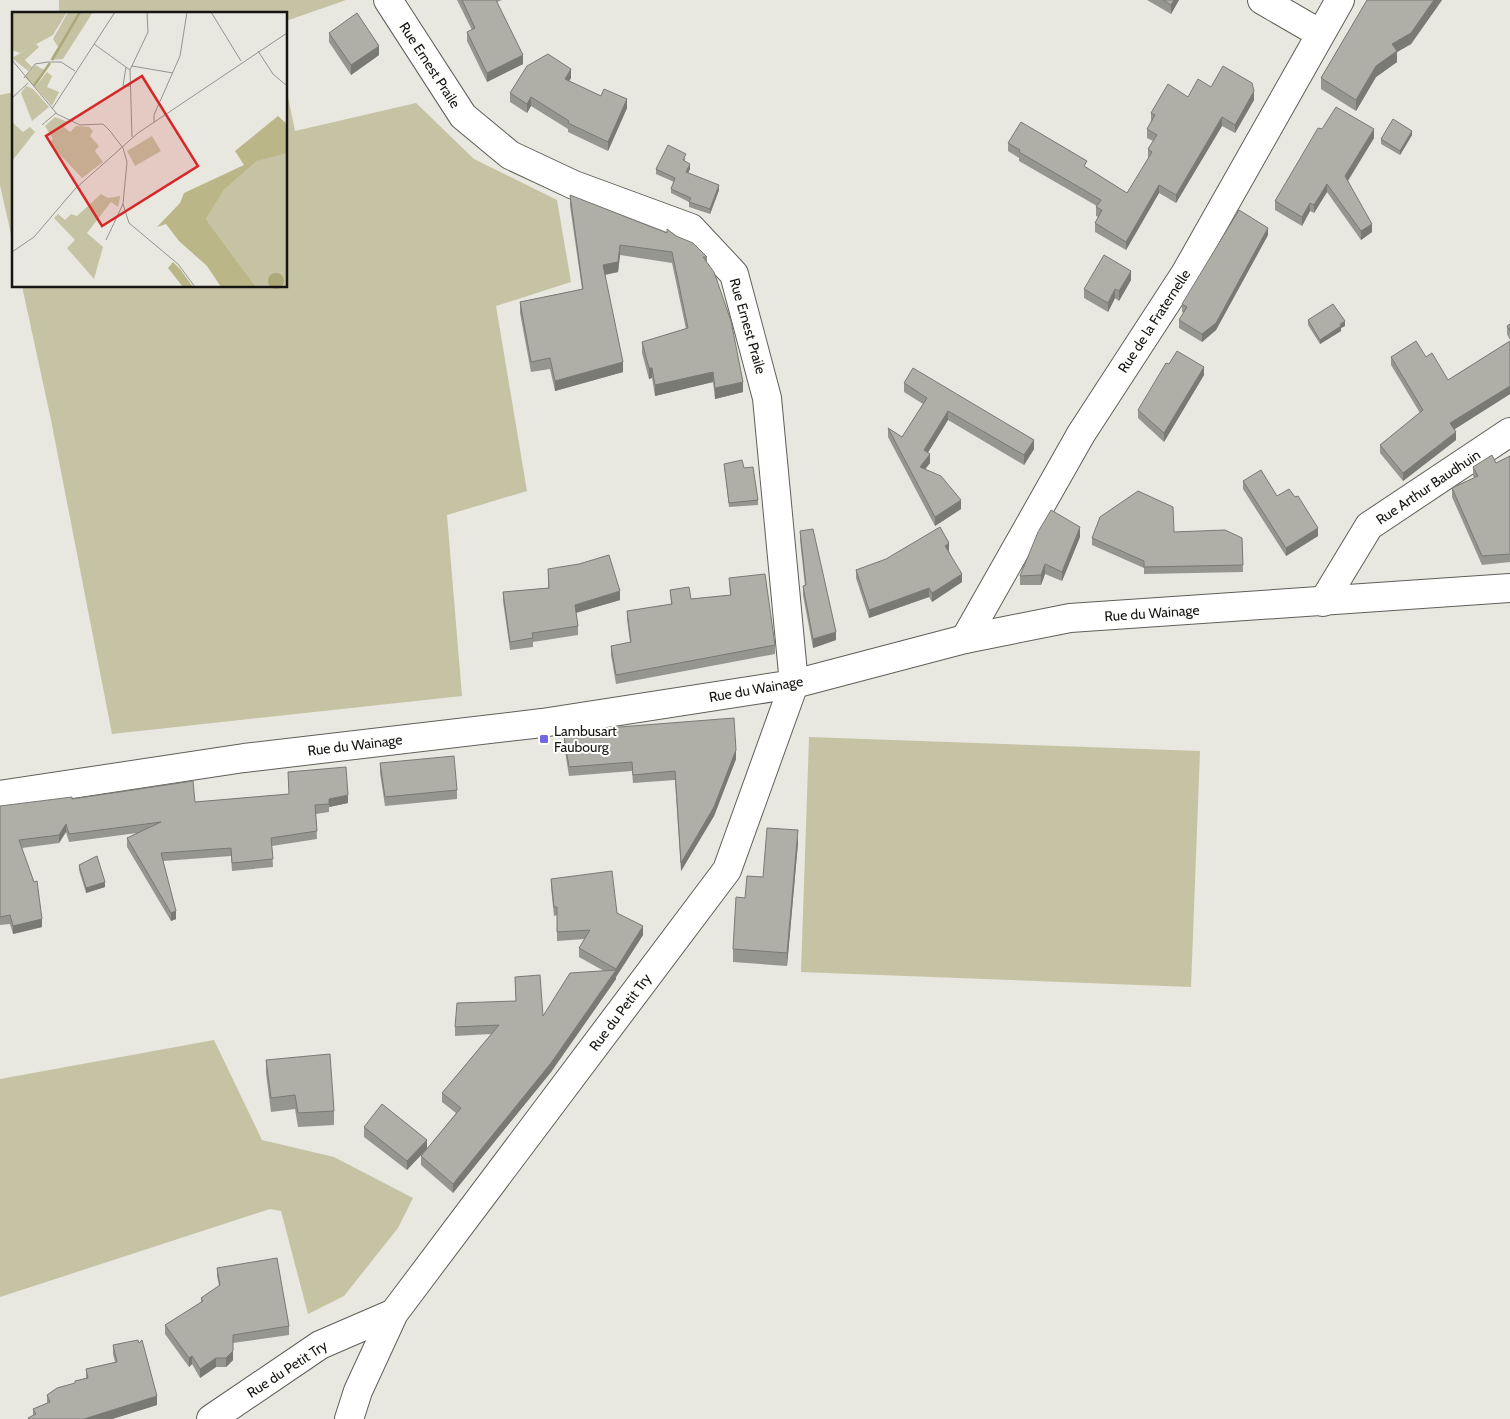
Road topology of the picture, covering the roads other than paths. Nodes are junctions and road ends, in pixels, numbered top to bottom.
1 (388, 0) edge
2 (1262, 0) edge
3 (1340, 0) edge
4 (1319, 33) junction
5 (1510, 432) edge
6 (1510, 588) edge
7 (1323, 602) junction
8 (965, 639) junction
9 (794, 684) junction
10 (0, 795) edge
11 (394, 1313) junction
12 (211, 1419) edge
13 (349, 1419) edge

1 - 9 street, Rue Ernest Praile
2 - 4 street
3 - 4 street, Rue de la Fraternelle
4 - 8 street, Rue de la Fraternelle
5 - 7 street, Rue Arthur Baudhuin
6 - 7 street, Rue du Wainage
7 - 8 street, Rue du Wainage
8 - 9 street, Rue du Wainage
9 - 10 street, Rue du Wainage
9 - 11 street, Rue du Petit Try
11 - 12 street, Rue du Petit Try
11 - 13 street, Rue du Petit Try

